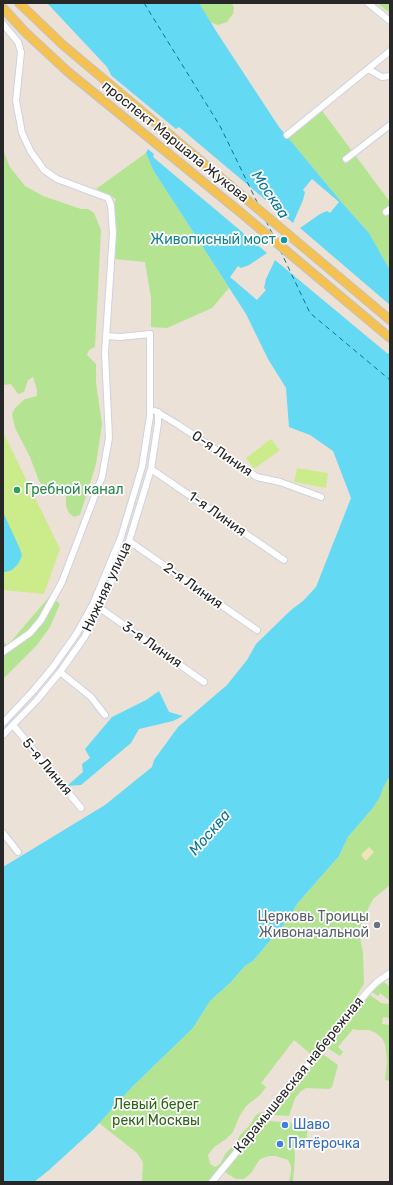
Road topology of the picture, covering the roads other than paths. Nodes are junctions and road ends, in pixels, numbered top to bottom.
1 (19, 3) edge
2 (368, 3) edge
3 (3, 8) edge
4 (390, 22) edge
5 (3, 24) edge
6 (390, 51) edge
7 (368, 69) junction
8 (390, 76) edge
9 (390, 125) edge
10 (287, 135) dead end
11 (346, 159) dead end
12 (390, 320) edge
13 (106, 336) junction
14 (390, 338) edge
15 (150, 409) junction
16 (158, 412) junction
17 (151, 469) junction
18 (321, 497) dead end
19 (129, 541) junction
20 (284, 560) dead end
21 (100, 608) junction
22 (257, 630) dead end
23 (3, 652) edge
24 (60, 672) junction
25 (204, 682) dead end
26 (104, 715) dead end
27 (3, 723) edge
28 (13, 725) junction
29 (3, 735) edge
30 (81, 808) dead end
31 (3, 833) edge
32 (18, 852) dead end
33 (389, 976) edge
34 (212, 1182) edge

1 - 12 main road, проспект Маршала Жукова
2 - 4 street
3 - 14 main road, проспект Маршала Жукова
5 - 13 street
6 - 7 street
7 - 8 street
7 - 10 street
9 - 11 street
13 - 15 street
13 - 23 street
15 - 16 street, 0-я Линия
15 - 27 street
16 - 17 street, Нижняя улица
16 - 18 street, 0-я Линия
17 - 19 street, Нижняя улица
17 - 20 street, 1-я Линия
19 - 21 street, Нижняя улица
19 - 22 street, 2-я Линия
21 - 24 street, Нижняя улица
21 - 25 street, 3-я Линия
24 - 26 street
24 - 28 street, Нижняя улица
28 - 29 street, Нижняя улица
28 - 30 street, 5-я Линия
31 - 32 street
33 - 34 street, Карамышевская набережная

